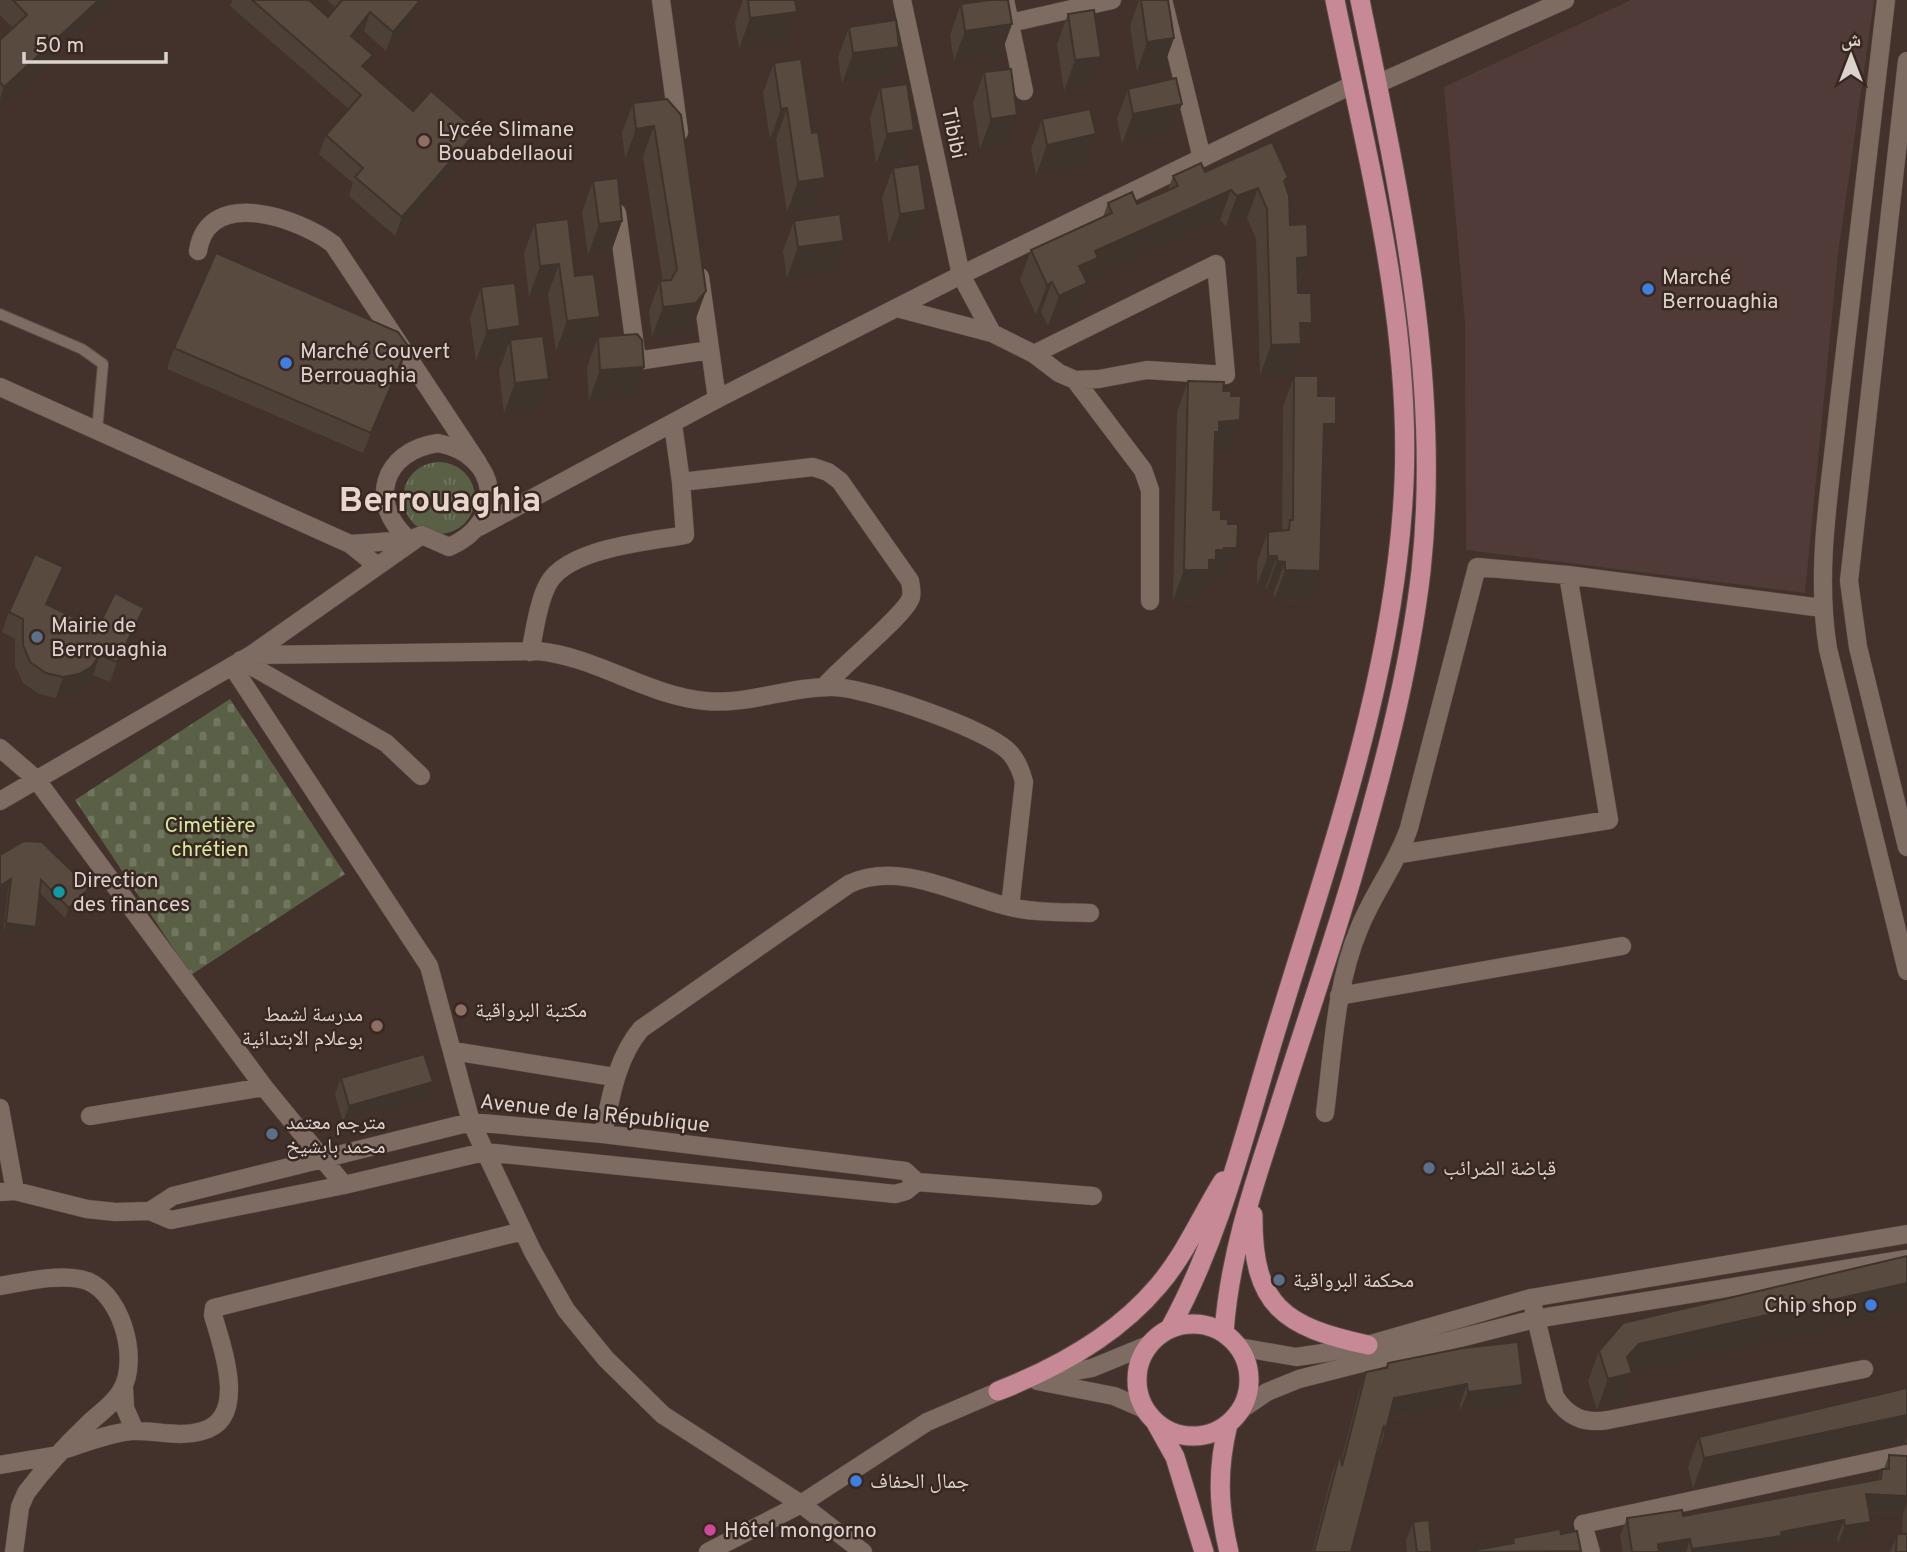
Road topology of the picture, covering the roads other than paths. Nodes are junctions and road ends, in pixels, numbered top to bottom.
1 (661, 0) edge
2 (902, 0) edge
3 (1004, 0) edge
4 (1112, 0) edge
5 (1163, 0) edge
6 (1335, 0) edge
7 (1360, 0) edge
8 (1565, 0) edge
9 (1886, 0) edge
10 (1010, 23) junction
11 (1907, 61) edge
12 (1377, 84) junction
13 (1352, 85) junction
14 (1024, 91) dead end
15 (682, 148) edge
16 (1202, 158) junction
17 (617, 214) edge
18 (198, 251) dead end
19 (697, 256) edge
20 (961, 275) junction
21 (897, 308) junction
22 (0, 314) edge
23 (992, 333) junction
24 (710, 351) junction
25 (1034, 354) junction
26 (1075, 380) junction
27 (0, 387) edge
28 (717, 399) junction
29 (673, 425) junction
30 (97, 431) junction
31 (483, 471) junction
32 (681, 482) junction
33 (479, 527) junction
34 (416, 537) junction
35 (349, 544) junction
36 (369, 571) junction
37 (1568, 575) junction
38 (1150, 601) dead end
39 (1822, 608) junction
40 (530, 652) junction
41 (241, 660) junction
42 (824, 687) junction
43 (0, 748) edge
44 (421, 776) dead end
45 (36, 779) junction
46 (0, 801) edge
47 (1907, 848) edge
48 (1401, 854) junction
49 (1010, 907) junction
50 (1090, 913) dead end
51 (1622, 946) dead end
52 (1907, 971) edge
53 (1339, 996) junction
54 (453, 1051) junction
55 (614, 1077) junction
56 (264, 1087) junction
57 (0, 1108) edge
58 (1325, 1113) dead end
59 (90, 1116) dead end
60 (471, 1122) junction
61 (603, 1135) junction
62 (484, 1152) junction
63 (325, 1160) junction
64 (1233, 1166) junction
65 (917, 1182) junction
66 (1254, 1184) junction
67 (344, 1185) junction
68 (8, 1191) edge
69 (1093, 1196) dead end
70 (150, 1211) junction
71 (523, 1231) junction
72 (1907, 1234) edge
73 (1907, 1259) edge
74 (0, 1286) edge
75 (1531, 1298) junction
76 (1535, 1319) junction
77 (1170, 1328) junction
78 (1224, 1333) junction
79 (1368, 1345) junction
80 (1148, 1346) junction
81 (1240, 1347) junction
82 (1864, 1369) dead end
83 (1030, 1379) junction
84 (124, 1388) junction
85 (998, 1391) junction
86 (1242, 1409) junction
87 (1150, 1416) junction
88 (1228, 1424) junction
89 (135, 1431) junction
90 (61, 1453) junction
91 (1907, 1454) edge
92 (0, 1465) edge
93 (801, 1504) junction
94 (14, 1552) edge
95 (708, 1552) edge
96 (863, 1552) edge
97 (1204, 1552) edge
98 (1229, 1552) edge
99 (1591, 1552) edge

1 - 15 street
2 - 20 street, Tibibi
3 - 10 street
4 - 10 street
5 - 16 street
6 - 13 highway
7 - 12 highway
8 - 12 street
9 - 39 street
10 - 14 street
11 - 47 street
12 - 66 highway
13 - 16 street
13 - 64 highway
16 - 20 street
17 - 24 street
18 - 31 street
19 - 24 street
20 - 21 street
20 - 23 street, Tibibi
21 - 23 street
21 - 28 street
22 - 30 lane
23 - 25 street
24 - 28 street
25 - 26 street
25 - 26 street
26 - 38 street
27 - 30 street
28 - 29 street
29 - 32 street
29 - 33 street
30 - 35 street
31 - 33 street
31 - 34 street
32 - 40 street
32 - 42 street
33 - 34 street
34 - 35 street
34 - 36 street
35 - 36 street
36 - 41 street
37 - 39 street
37 - 48 street
37 - 48 street
39 - 52 street
40 - 41 street
40 - 42 street
41 - 44 street
41 - 45 street
41 - 54 street
42 - 49 street
43 - 45 street
45 - 46 street
45 - 56 street
48 - 53 street
49 - 50 street
49 - 55 street
51 - 53 street
53 - 58 street
54 - 55 street
54 - 60 street
55 - 61 street
56 - 59 street
56 - 63 street
57 - 68 street
60 - 61 street, Avenue de la République
60 - 62 street
60 - 63 street, Avenue de la République
61 - 65 street, Avenue de la République
62 - 65 street, Avenue de la République
62 - 67 street, Avenue de la République
62 - 71 street
63 - 67 street
63 - 70 street, Avenue de la République
64 - 77 highway
64 - 85 highway
65 - 69 street, Avenue de la République
66 - 78 highway
66 - 79 highway
67 - 70 street, Avenue de la République
68 - 70 street, Avenue de la République
71 - 89 street
71 - 93 street
72 - 75 street
73 - 76 street
74 - 84 street
75 - 76 street
75 - 79 street
76 - 82 street
76 - 86 street
77 - 78 highway
77 - 80 highway
78 - 81 highway
79 - 81 street
80 - 83 street
80 - 87 highway
81 - 86 highway
83 - 85 street
83 - 87 street
84 - 89 street
84 - 90 street
85 - 93 street
86 - 88 highway
87 - 88 highway
87 - 97 highway
88 - 98 highway
89 - 90 street
90 - 92 street
90 - 94 street
91 - 99 street
93 - 95 street
93 - 96 street

